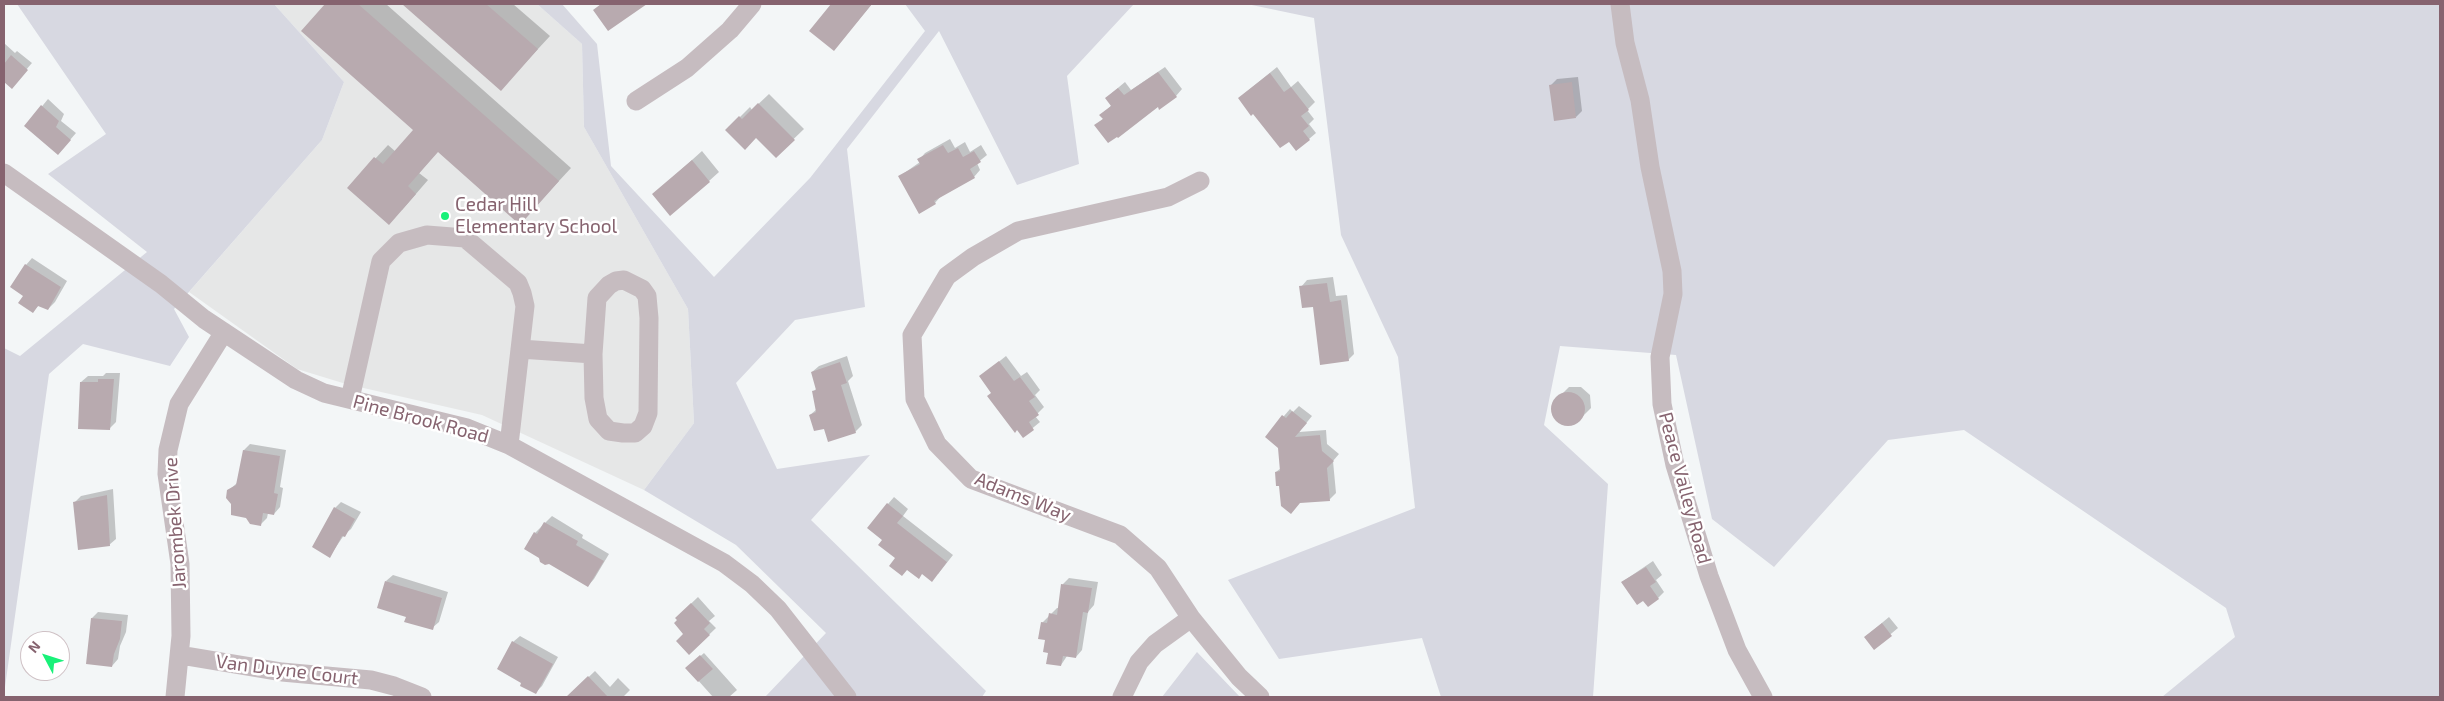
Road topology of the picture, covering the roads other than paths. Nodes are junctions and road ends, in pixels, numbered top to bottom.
1 (752, 4) edge
2 (1620, 4) edge
3 (636, 102) dead end
4 (4, 173) edge
5 (1200, 181) dead end
6 (224, 332) junction
7 (520, 349) junction
8 (593, 354) junction
9 (350, 399) junction
10 (509, 445) junction
11 (1191, 618) junction
12 (180, 655) junction
13 (176, 697) edge
14 (422, 697) edge
15 (847, 697) edge
16 (1122, 697) edge
17 (1260, 697) edge
18 (1763, 697) edge

1 - 3 street
2 - 18 street, Peace Valley Road
4 - 6 street, Pine Brook Road
5 - 11 street, Adams Way
6 - 9 street, Pine Brook Road
6 - 12 street, Jarombek Drive
7 - 8 street
7 - 9 street
7 - 10 street
8 - 8 street
9 - 10 street, Pine Brook Road
10 - 15 street, Pine Brook Road
11 - 16 street
11 - 17 street, Adams Way
12 - 13 street, Jarombek Drive
12 - 14 street, Van Duyne Court

